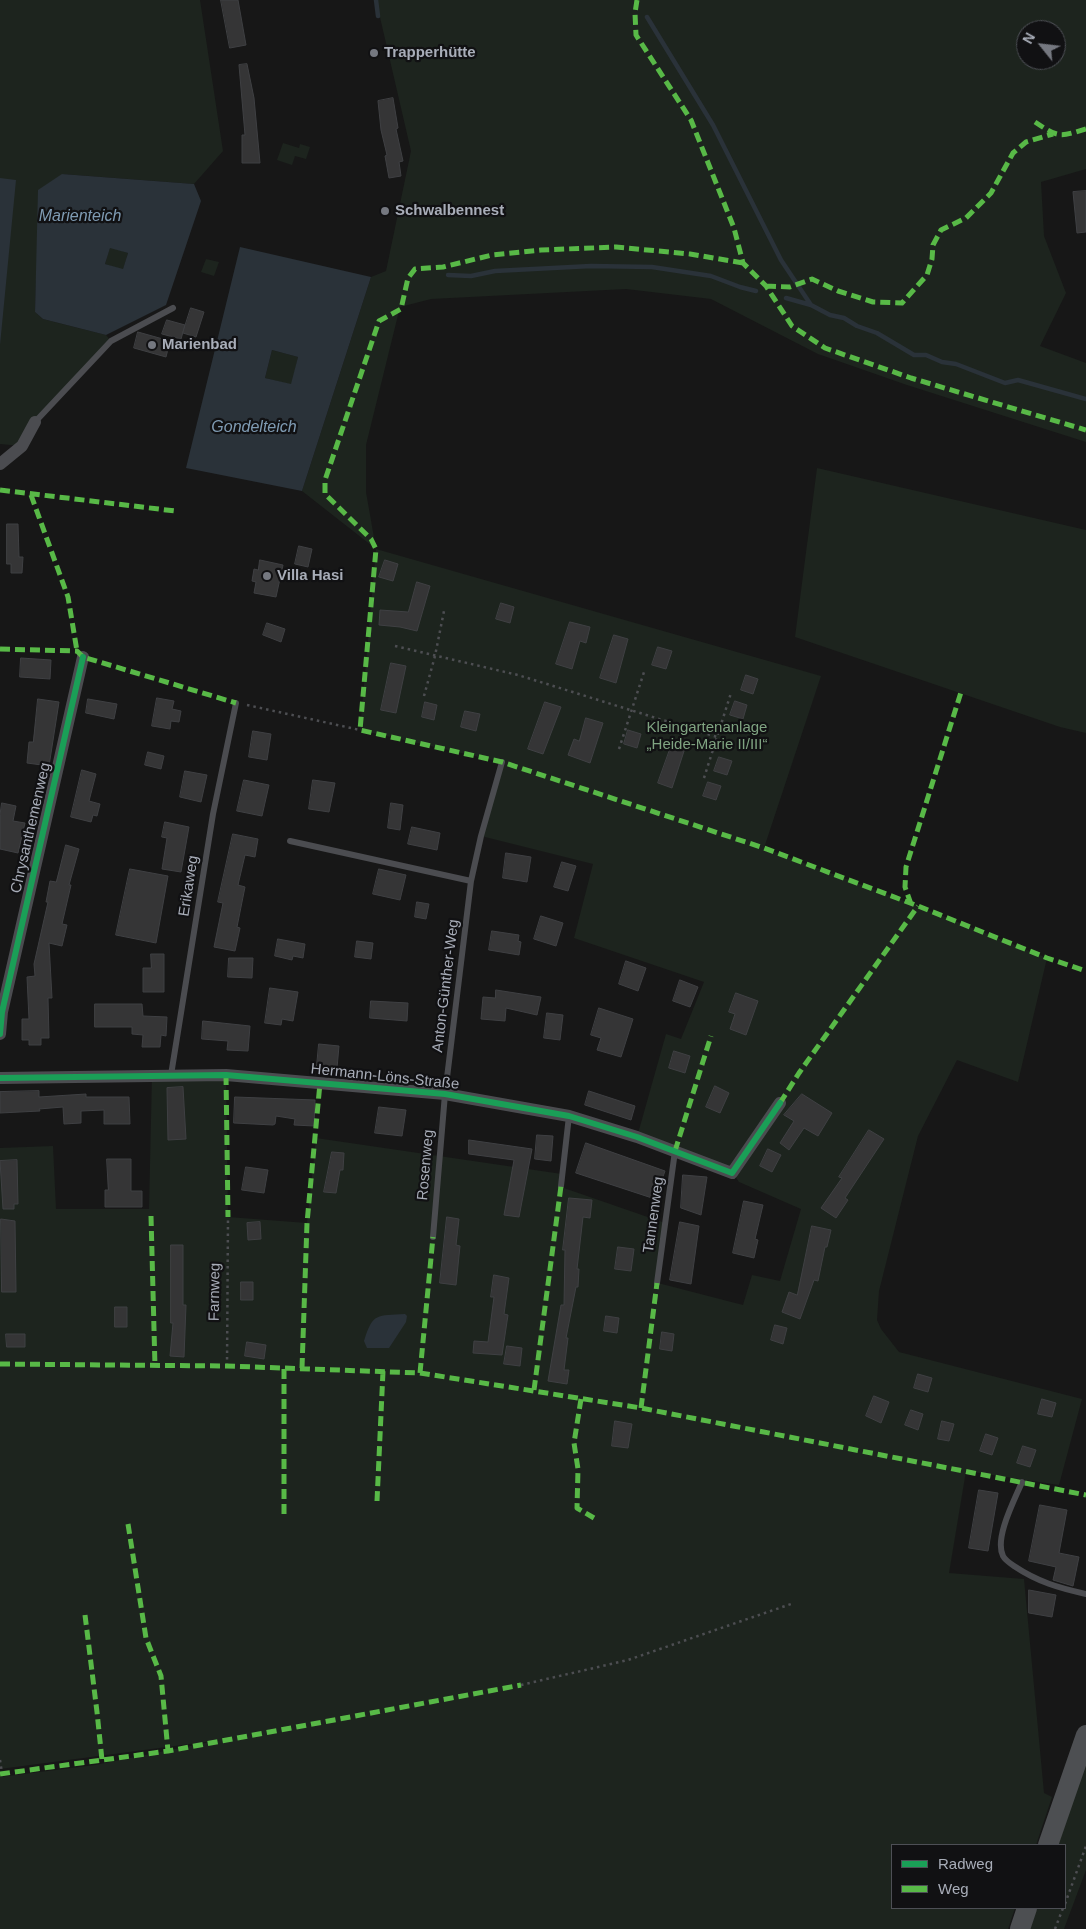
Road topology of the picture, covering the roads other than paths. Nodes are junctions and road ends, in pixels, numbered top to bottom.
1 (173, 308) dead end
2 (36, 422) joint
3 (0, 464) edge
4 (83, 658) dead end
5 (236, 703) road end
6 (502, 762) dead end
7 (290, 841) dead end
8 (471, 881) junction
9 (0, 1034) edge
10 (172, 1075) junction
11 (0, 1078) edge
12 (446, 1094) junction
13 (780, 1103) dead end
14 (569, 1116) junction
15 (675, 1151) junction
16 (561, 1186) dead end
17 (433, 1238) dead end
18 (658, 1282) dead end
19 (1022, 1482) dead end
20 (1086, 1594) edge
21 (1086, 1735) edge
22 (1048, 1844) edge
23 (1027, 1909) edge
24 (1020, 1929) edge

1 - 2 lane
2 - 3 street
4 - 9 street, Chrysanthemenweg
5 - 10 lane, Erikaweg
6 - 8 lane, Anton-Günther-Weg
7 - 8 lane
8 - 12 lane, Anton-Günther-Weg
10 - 11 street, Hermann-Löns-Straße
10 - 12 street, Hermann-Löns-Straße
12 - 14 street, Hermann-Löns-Straße
12 - 17 lane, Rosenweg
13 - 15 street, Hermann-Löns-Straße
14 - 15 street, Hermann-Löns-Straße
14 - 16 lane
15 - 18 lane, Tannenweg
19 - 20 lane
21 - 22 main road
23 - 24 main road

